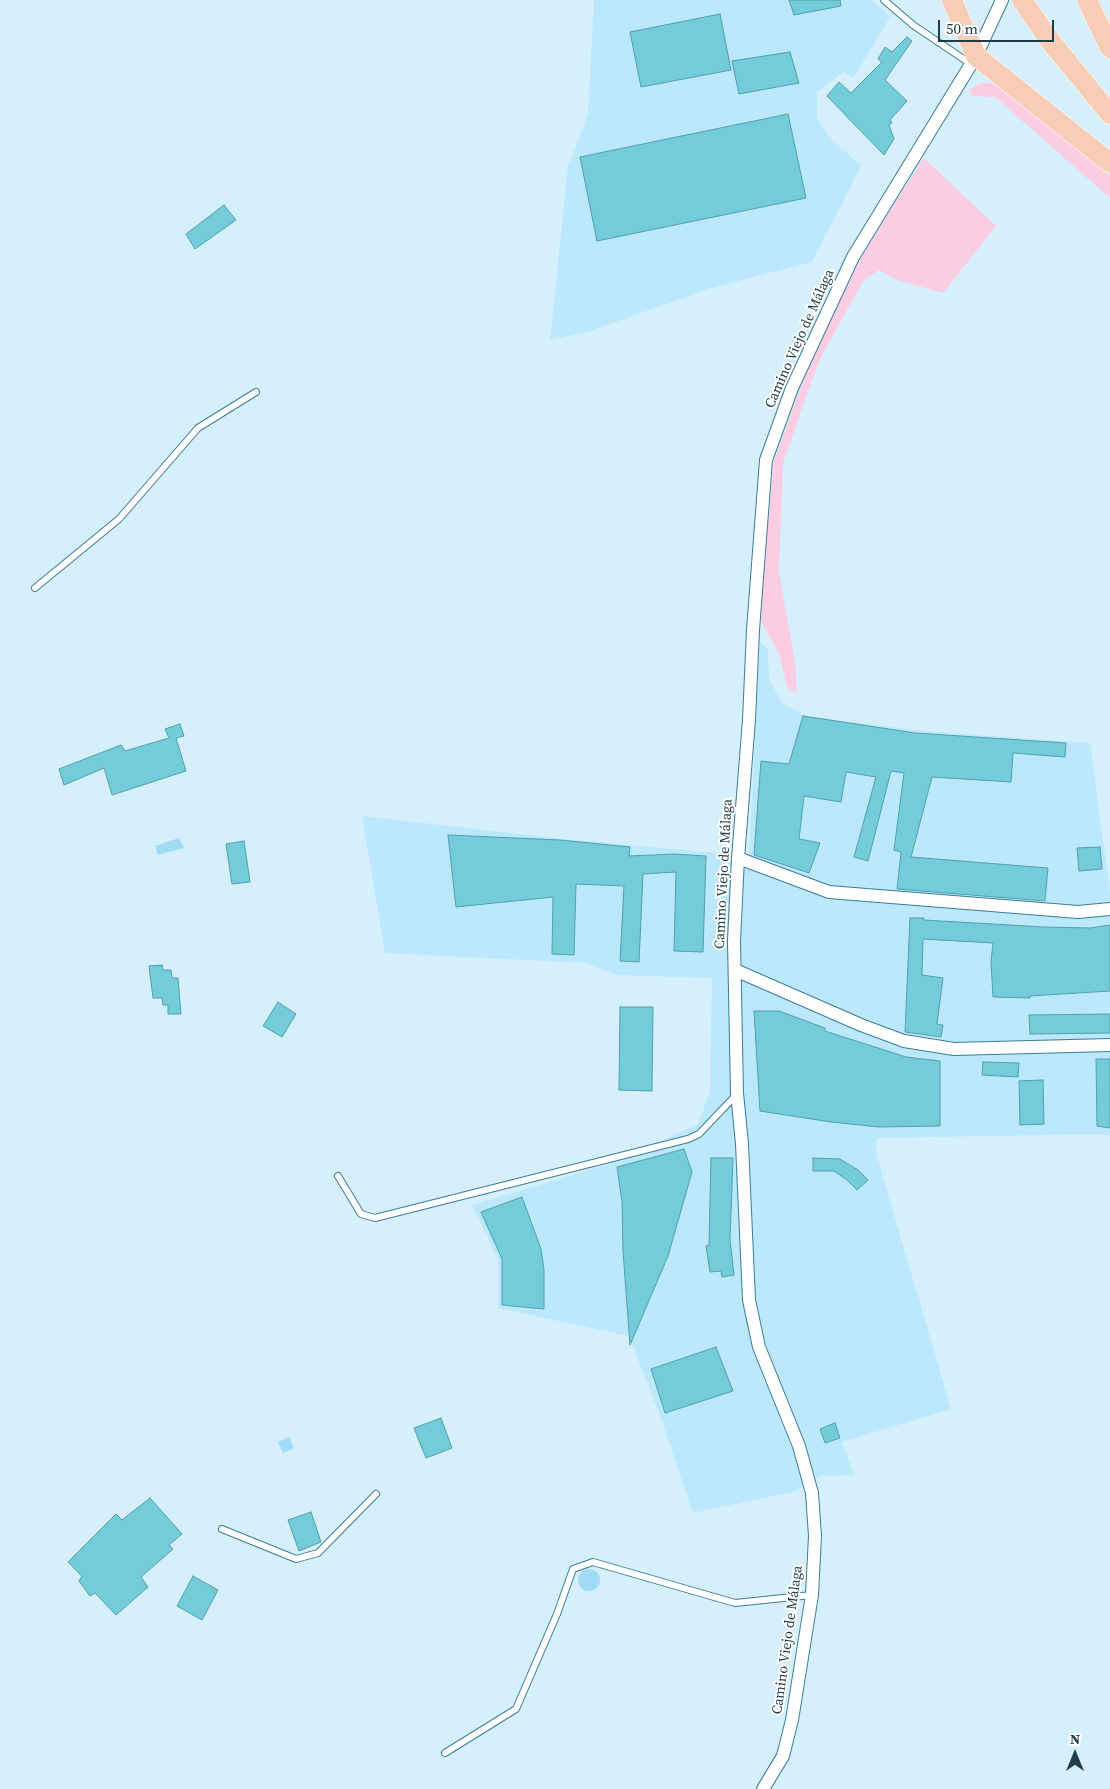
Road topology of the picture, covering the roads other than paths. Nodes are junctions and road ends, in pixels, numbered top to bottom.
1 (884, 0) edge
2 (952, 0) edge
3 (1022, 0) edge
4 (1087, 0) edge
5 (999, 5) edge
6 (1110, 48) edge
7 (974, 60) junction
8 (1110, 114) edge
9 (1110, 163) edge
10 (256, 392) dead end
11 (35, 588) dead end
12 (738, 858) junction
13 (1110, 908) edge
14 (735, 970) junction
15 (1110, 1045) edge
16 (737, 1093) junction
17 (338, 1176) dead end
18 (376, 1494) dead end
19 (222, 1529) dead end
20 (812, 1596) junction
21 (445, 1753) dead end
22 (763, 1789) edge

1 - 7 lane
2 - 7 main road
3 - 8 main road
4 - 6 main road
5 - 7 street, Camino Viejo de Málaga
7 - 9 main road
7 - 12 street, Camino Viejo de Málaga
10 - 11 lane
12 - 13 street
12 - 14 street, Camino Viejo de Málaga
14 - 15 street
14 - 16 street, Camino Viejo de Málaga
16 - 17 lane
16 - 20 street, Camino Viejo de Málaga
18 - 19 lane
20 - 21 lane
20 - 22 street, Camino Viejo de Málaga

